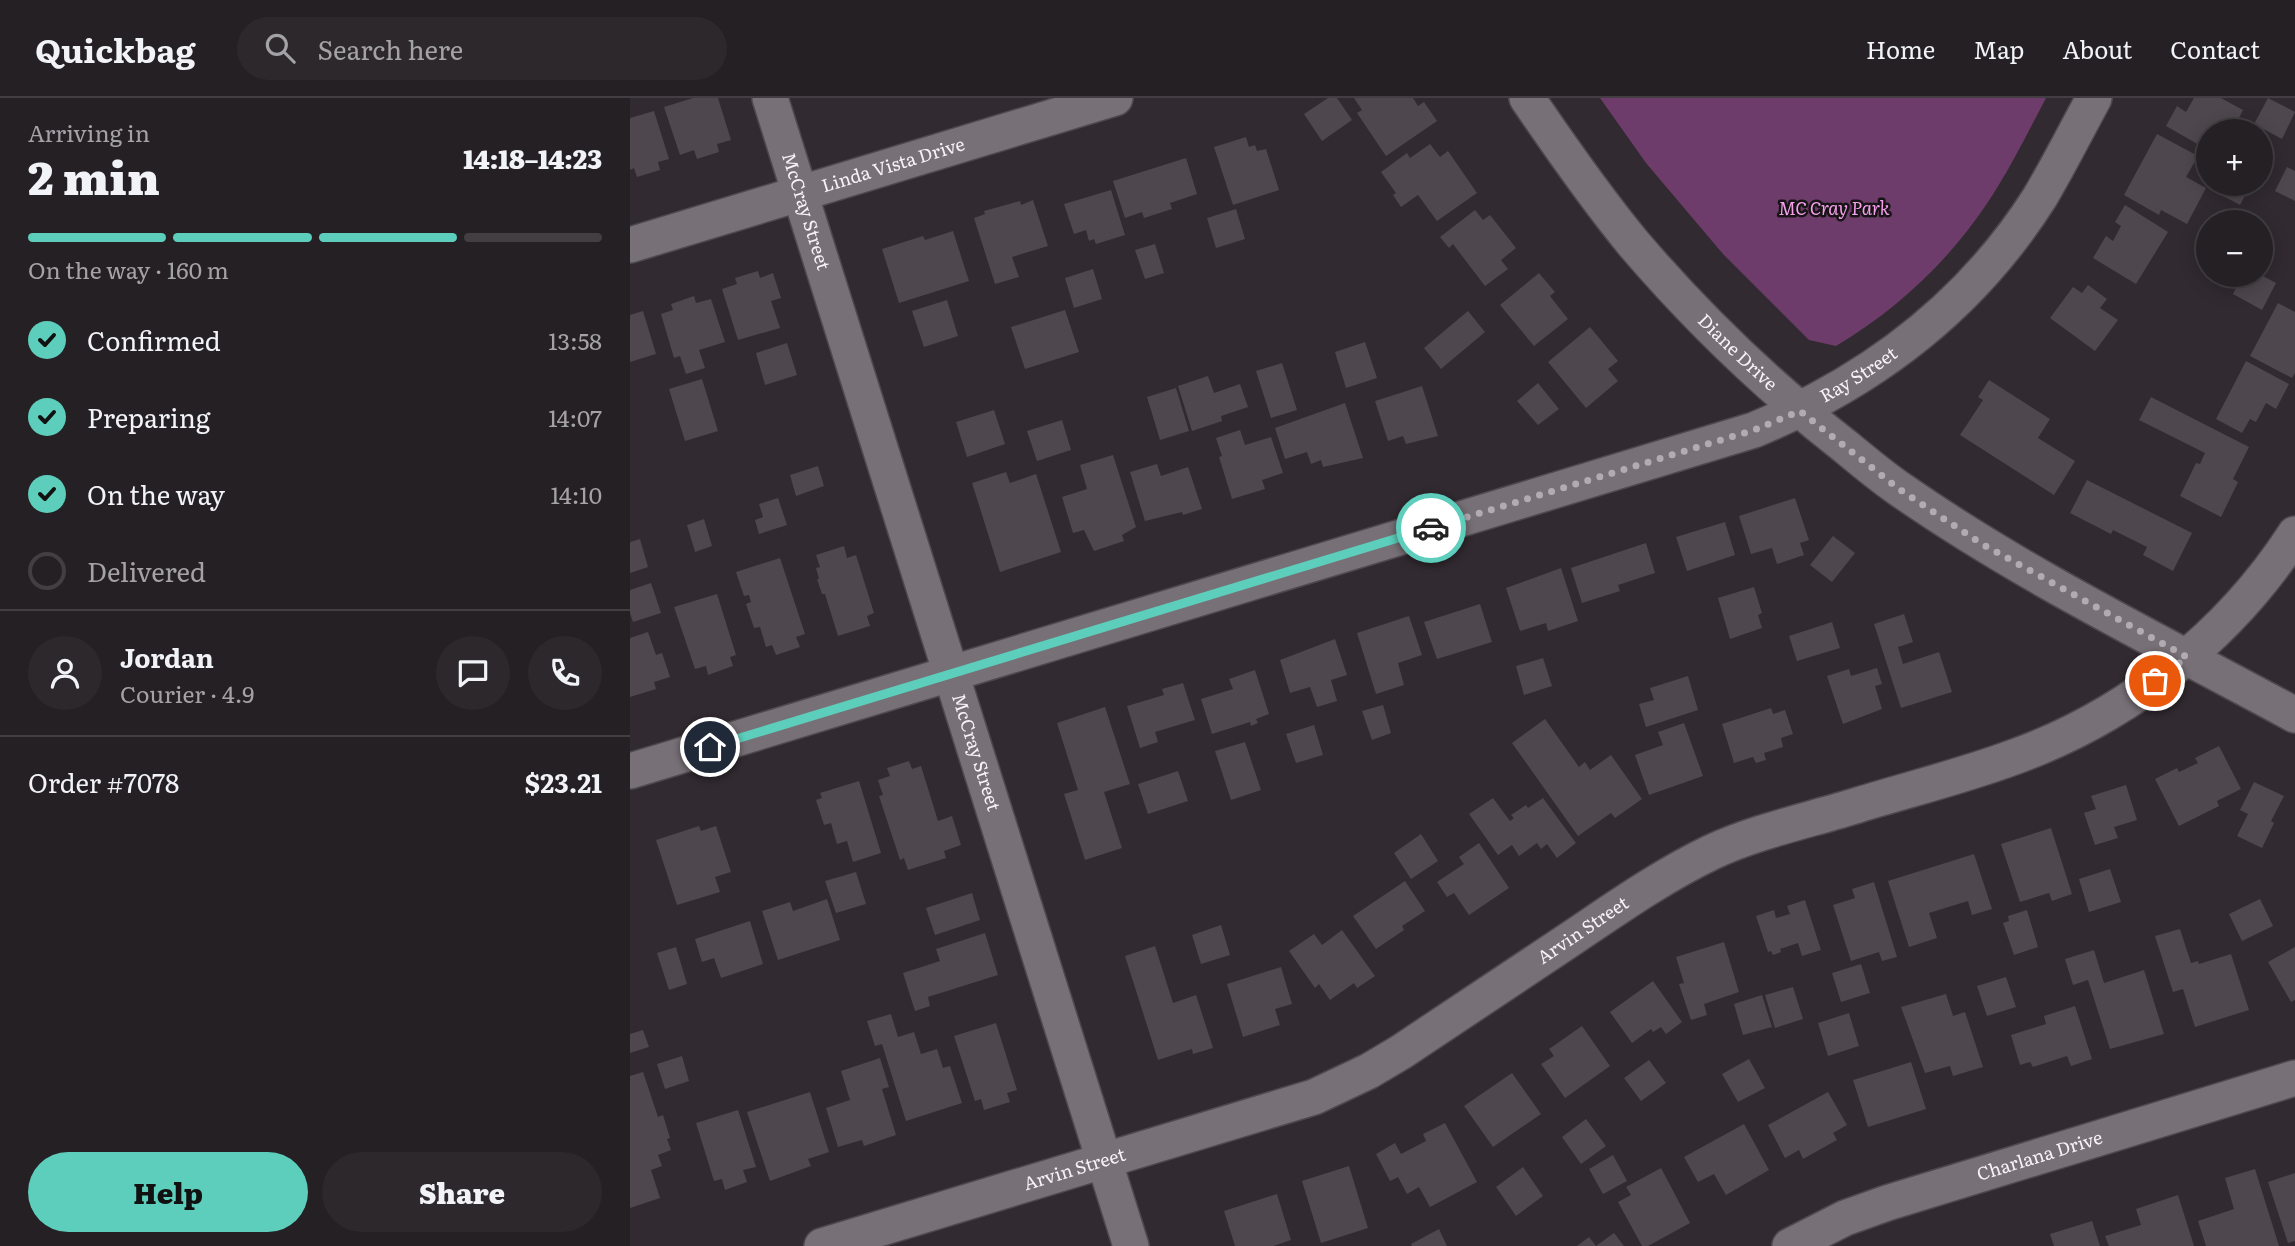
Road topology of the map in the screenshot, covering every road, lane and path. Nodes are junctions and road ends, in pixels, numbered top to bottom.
1 (770, 98) edge
2 (1115, 98) edge
3 (1527, 98) edge
4 (2094, 98) edge
5 (800, 193) junction
6 (630, 245) edge
7 (1800, 411) junction
8 (2295, 534) edge
9 (2187, 657) junction
10 (951, 674) junction
11 (2295, 715) edge
12 (630, 771) edge
13 (2295, 1078) edge
14 (1104, 1161) junction
15 (822, 1246) edge
16 (1131, 1246) edge
17 (1790, 1246) edge

1 - 5 street, McCray Street
2 - 5 street, Linda Vista Drive
3 - 7 street, Diane Drive
4 - 7 street, Ray Street
5 - 6 street, Linda Vista Drive
5 - 10 street, McCray Street
7 - 9 street, Diane Drive
7 - 10 street, Ray Street
8 - 9 street, Arvin Street
9 - 11 street, Diane Drive
9 - 14 street, Arvin Street
10 - 12 street, Ray Street
10 - 14 street, McCray Street
13 - 17 street, Charlana Drive
14 - 15 street, Arvin Street
14 - 16 street, McCray Street

